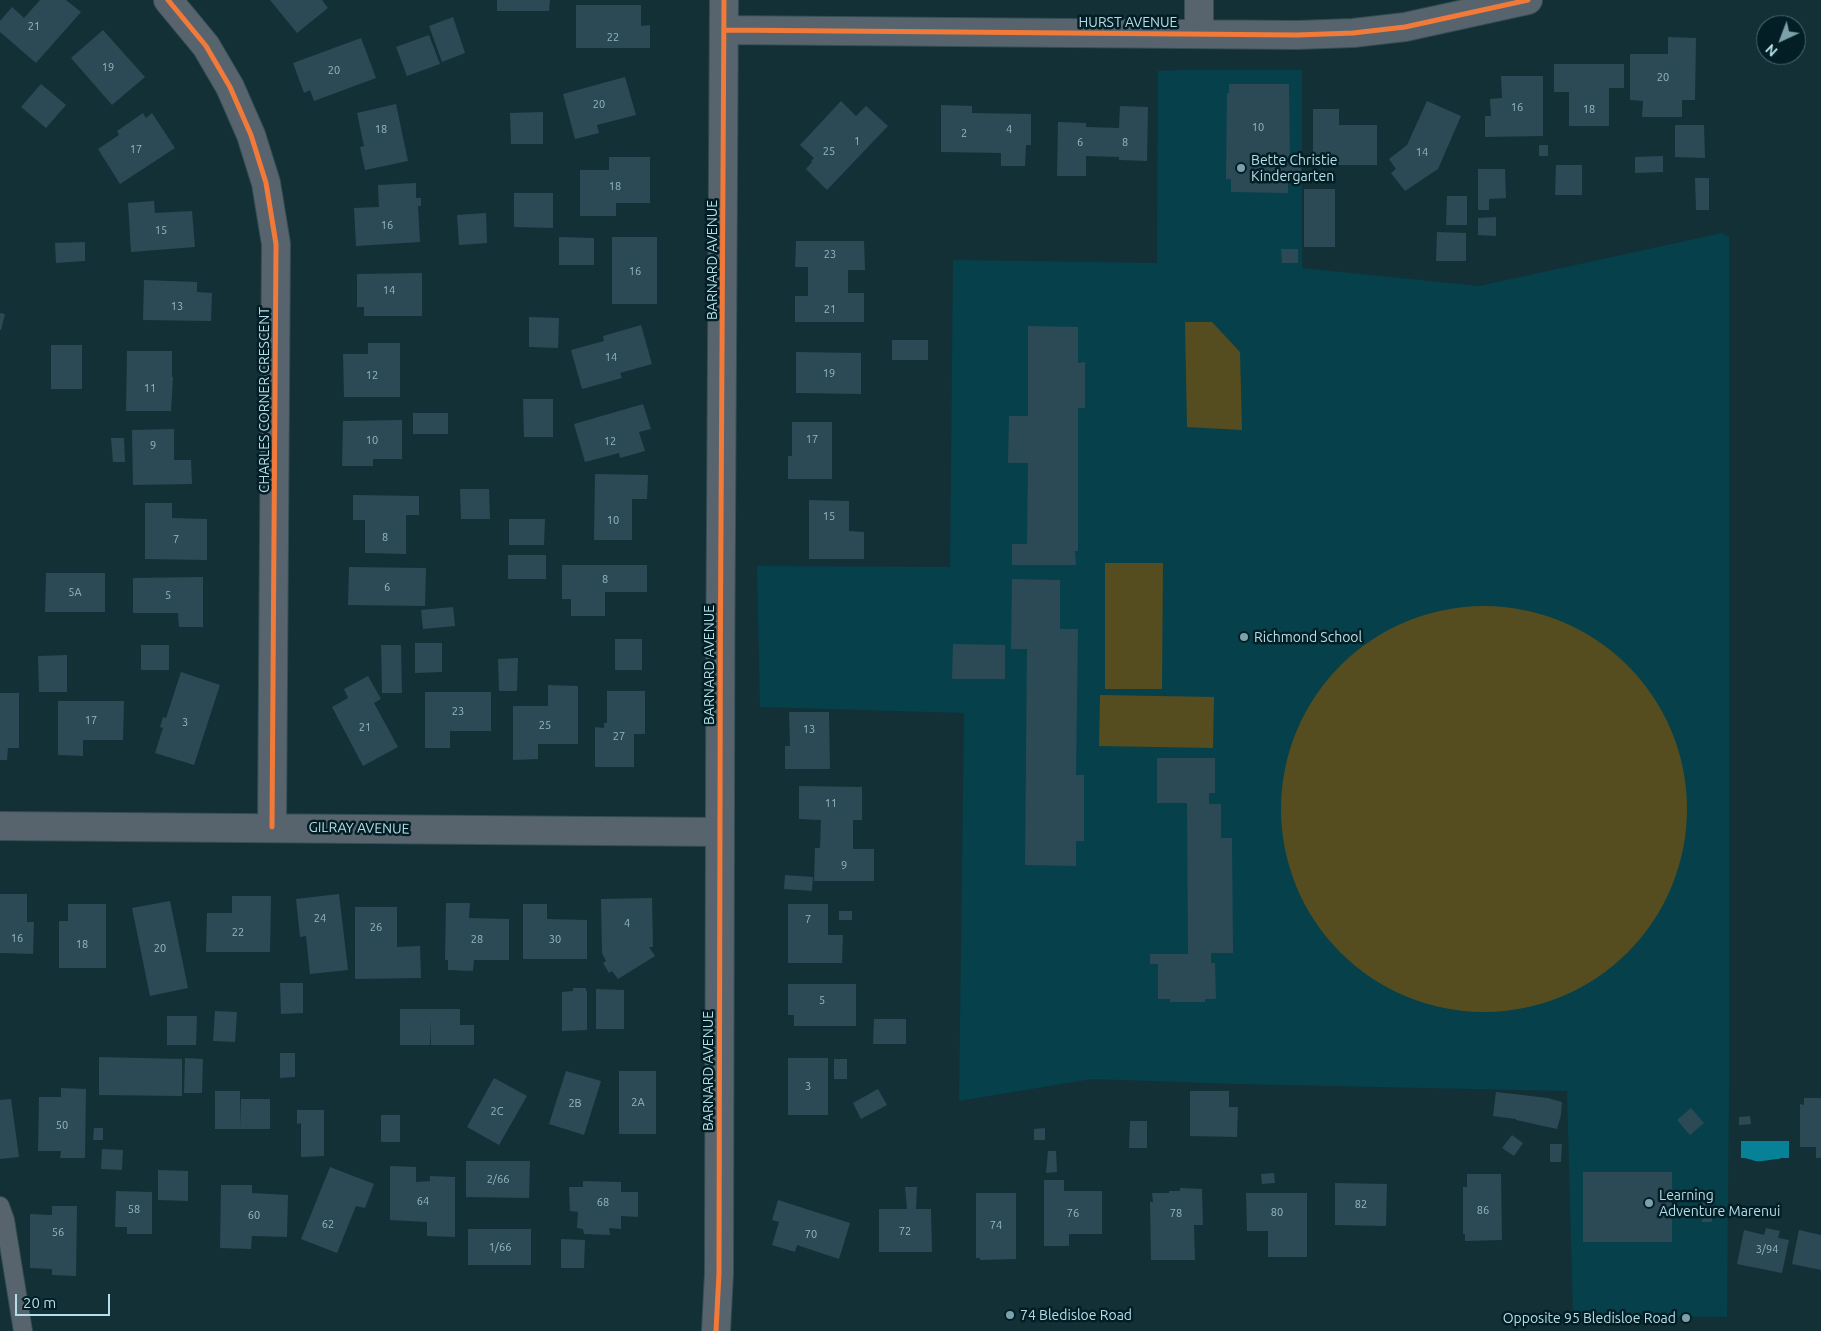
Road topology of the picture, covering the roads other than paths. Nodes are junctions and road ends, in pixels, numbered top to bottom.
1 (168, 0) edge
2 (724, 0) edge
3 (1198, 0) edge
4 (1528, 0) edge
5 (724, 30) junction
6 (1199, 33) junction
7 (0, 826) edge
8 (272, 827) junction
9 (719, 832) junction
10 (0, 1206) edge
11 (22, 1331) edge
12 (716, 1331) edge

1 - 8 street, CHARLES CORNER CRESCENT
2 - 5 street, BARNARD AVENUE
3 - 6 street
4 - 6 street, HURST AVENUE
5 - 6 street, HURST AVENUE
5 - 9 street, BARNARD AVENUE
7 - 8 street, GILRAY AVENUE
8 - 9 street, GILRAY AVENUE
9 - 12 street, BARNARD AVENUE
10 - 11 lane

